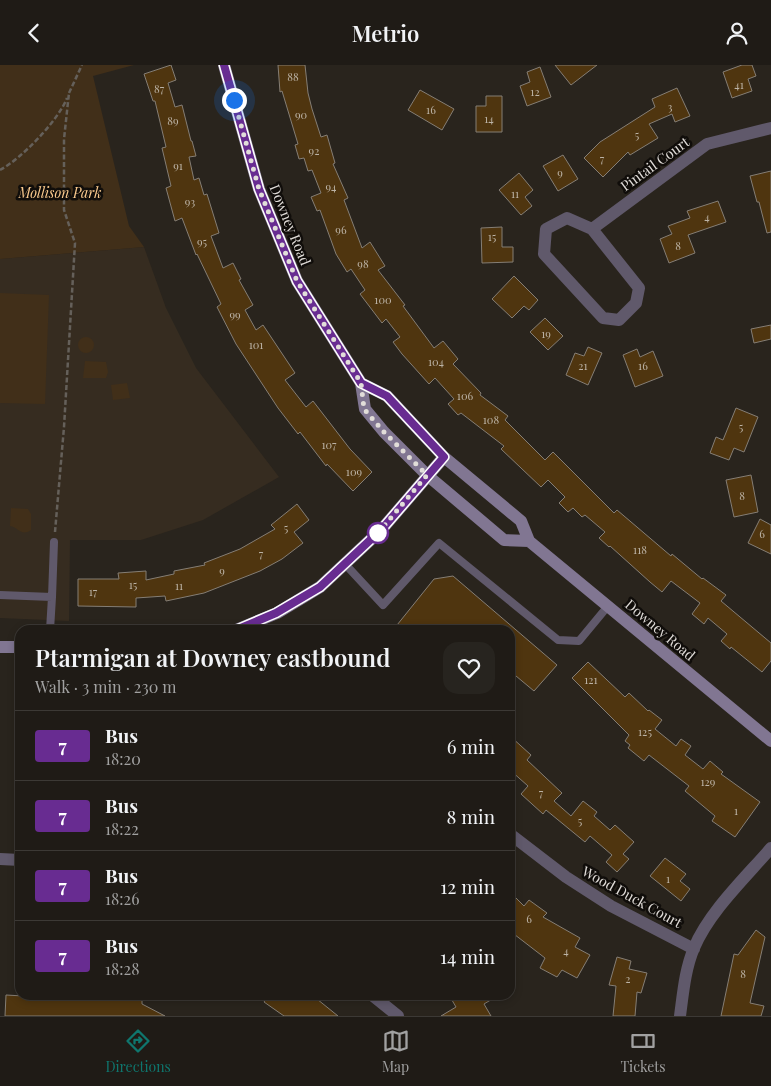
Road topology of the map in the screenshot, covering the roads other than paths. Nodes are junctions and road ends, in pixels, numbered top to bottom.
1 (224, 65) edge
2 (771, 128) edge
3 (592, 229) junction
4 (361, 383) junction
5 (444, 457) junction
6 (427, 475) junction
7 (529, 541) junction
8 (54, 542) road end
9 (345, 564) junction
10 (0, 595) edge
11 (52, 597) junction
12 (608, 606) junction
13 (50, 625) edge
14 (248, 625) edge
15 (0, 647) edge
16 (15, 647) edge
17 (771, 741) edge
18 (515, 838) edge
19 (771, 848) edge
20 (0, 859) edge
21 (15, 859) edge
22 (694, 949) junction
23 (378, 1000) edge
24 (398, 1016) edge
25 (680, 1016) edge

1 - 4 main road, Downey Road
2 - 3 street, Pintail Court
3 - 3 street
4 - 5 main road, Downey Road
4 - 6 main road, Downey Road
5 - 6 main road
5 - 7 main road, Downey Road
6 - 7 main road, Downey Road
6 - 9 main road
7 - 12 main road, Downey Road
8 - 11 lane
9 - 12 lane
9 - 14 main road
10 - 11 lane
11 - 13 lane
12 - 17 main road, Downey Road
15 - 16 main road
18 - 22 street, Wood Duck Court
19 - 22 street
20 - 21 street
22 - 25 street
23 - 24 street

